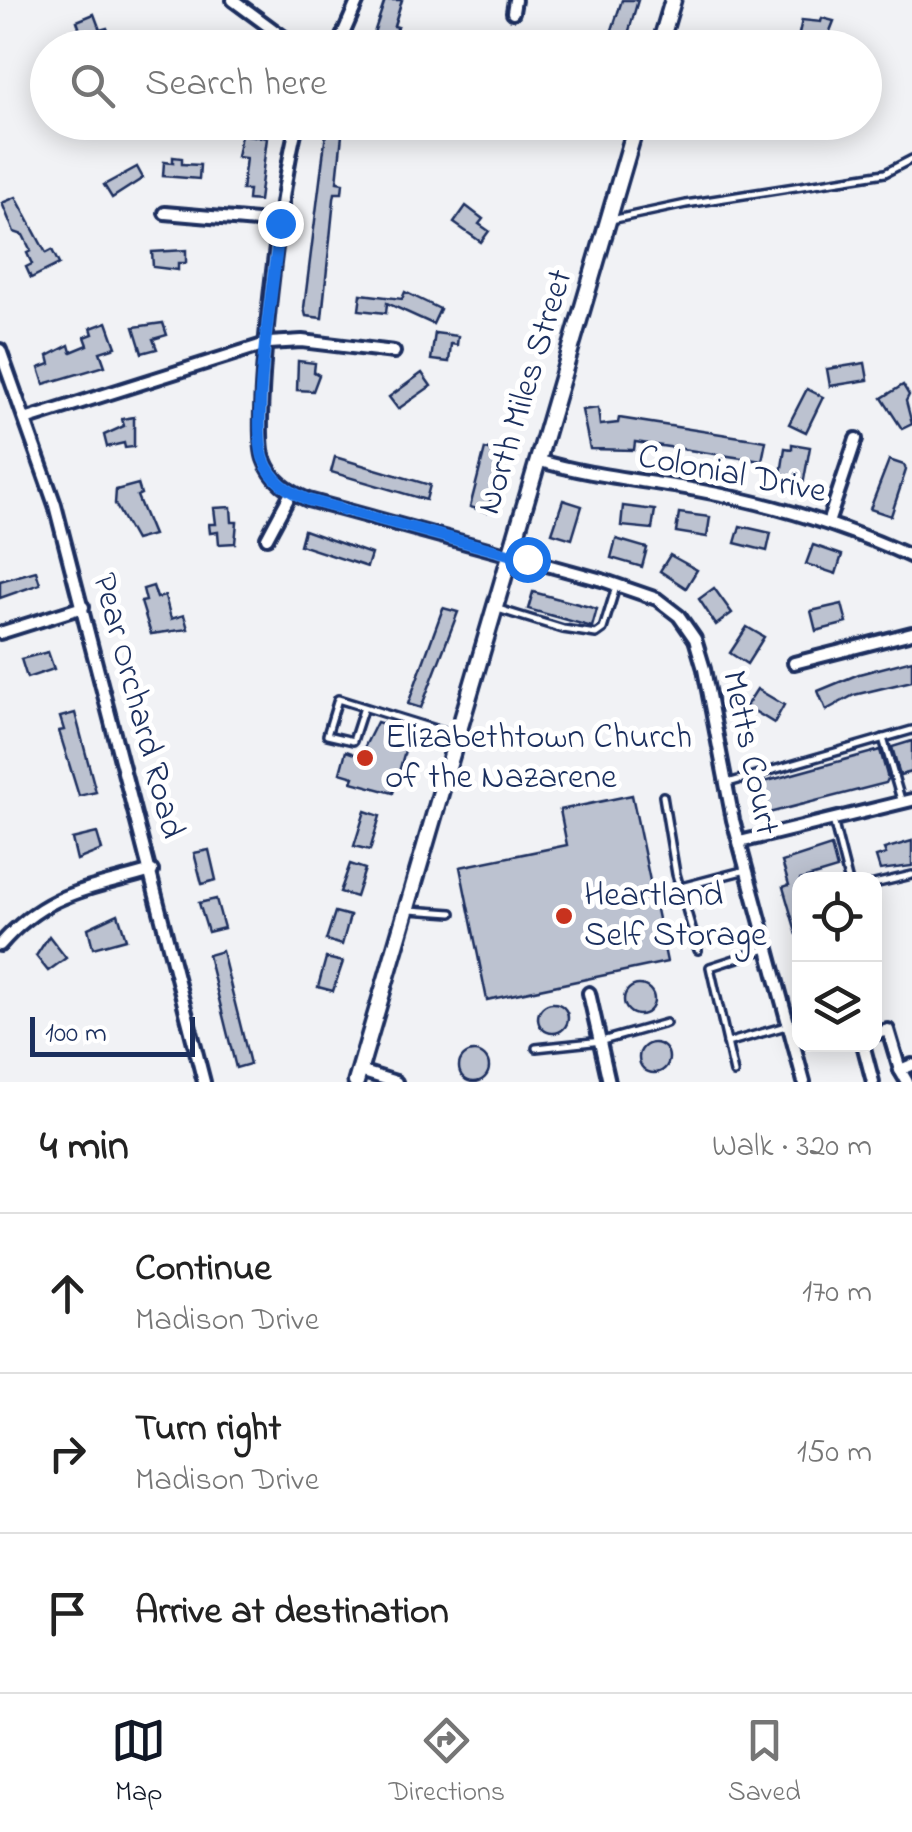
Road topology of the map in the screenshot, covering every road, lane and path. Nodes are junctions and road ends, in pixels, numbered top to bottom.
1 (233, 0) edge
2 (358, 0) edge
3 (673, 0) edge
4 (274, 30) edge
5 (345, 30) edge
6 (664, 30) edge
7 (295, 140) edge
8 (632, 140) edge
9 (912, 159) edge
10 (165, 214) dead end
11 (608, 220) junction
12 (280, 223) junction
13 (269, 343) junction
14 (0, 350) edge
15 (394, 352) dead end
16 (28, 419) junction
17 (856, 438) dead end
18 (537, 460) junction
19 (291, 492) junction
20 (829, 520) junction
21 (267, 538) dead end
22 (509, 554) junction
23 (912, 557) edge
24 (617, 585) junction
25 (82, 607) junction
26 (495, 608) junction
27 (912, 632) edge
28 (0, 633) edge
29 (794, 663) dead end
30 (364, 707) junction
31 (912, 730) edge
32 (457, 736) junction
33 (884, 738) junction
34 (728, 782) junction
35 (664, 796) dead end
36 (907, 801) edge
37 (833, 820) junction
38 (740, 842) junction
39 (747, 870) junction
40 (152, 872) junction
41 (846, 872) edge
42 (912, 876) edge
43 (882, 882) edge
44 (681, 887) junction
45 (407, 910) junction
46 (452, 913) dead end
47 (0, 944) edge
48 (769, 948) junction
49 (698, 950) dead end
50 (589, 992) dead end
51 (666, 1023) dead end
52 (789, 1025) junction
53 (882, 1032) edge
54 (602, 1040) junction
55 (727, 1043) junction
56 (536, 1048) dead end
57 (865, 1052) edge
58 (912, 1065) edge
59 (734, 1073) dead end
60 (358, 1077) edge
61 (902, 1078) edge
62 (204, 1082) edge
63 (396, 1082) edge
64 (609, 1082) edge
65 (804, 1082) edge
66 (873, 1082) edge

1 - 4 street
2 - 5 street
3 - 6 main road
7 - 12 street
8 - 11 main road, North Miles Street
9 - 11 lane
10 - 12 street
11 - 18 main road, North Miles Street
12 - 13 street
13 - 15 street
13 - 16 street
13 - 19 street
14 - 16 street, Pear Orchard Road
16 - 25 street, Pear Orchard Road
17 - 20 street
18 - 20 street, Colonial Drive
18 - 22 main road, North Miles Street
19 - 21 street
19 - 22 street, Metts Court
20 - 23 street, Colonial Drive
22 - 24 street, Metts Court
22 - 26 main road, North Miles Street
24 - 26 lane
24 - 34 street, Metts Court
25 - 28 street
25 - 40 street, Pear Orchard Road
26 - 32 main road, North Miles Street
27 - 29 street
30 - 30 lane
30 - 32 lane
31 - 33 lane
32 - 45 main road, North Miles Street
33 - 34 lane
33 - 36 lane
34 - 38 street, Metts Court
35 - 44 lane
36 - 37 street
37 - 38 street
37 - 41 lane
38 - 39 street, Metts Court
39 - 44 lane
39 - 48 street, Metts Court
40 - 47 street
40 - 62 street, Pear Orchard Road
42 - 43 lane
44 - 49 lane
45 - 46 lane
45 - 60 main road, North Miles Street
48 - 52 street, Metts Court
48 - 55 lane
50 - 54 street
51 - 54 lane
52 - 55 lane
52 - 65 street, Metts Court
53 - 61 street
54 - 56 lane
54 - 64 street
55 - 59 lane
57 - 66 street
58 - 61 street
60 - 63 street

